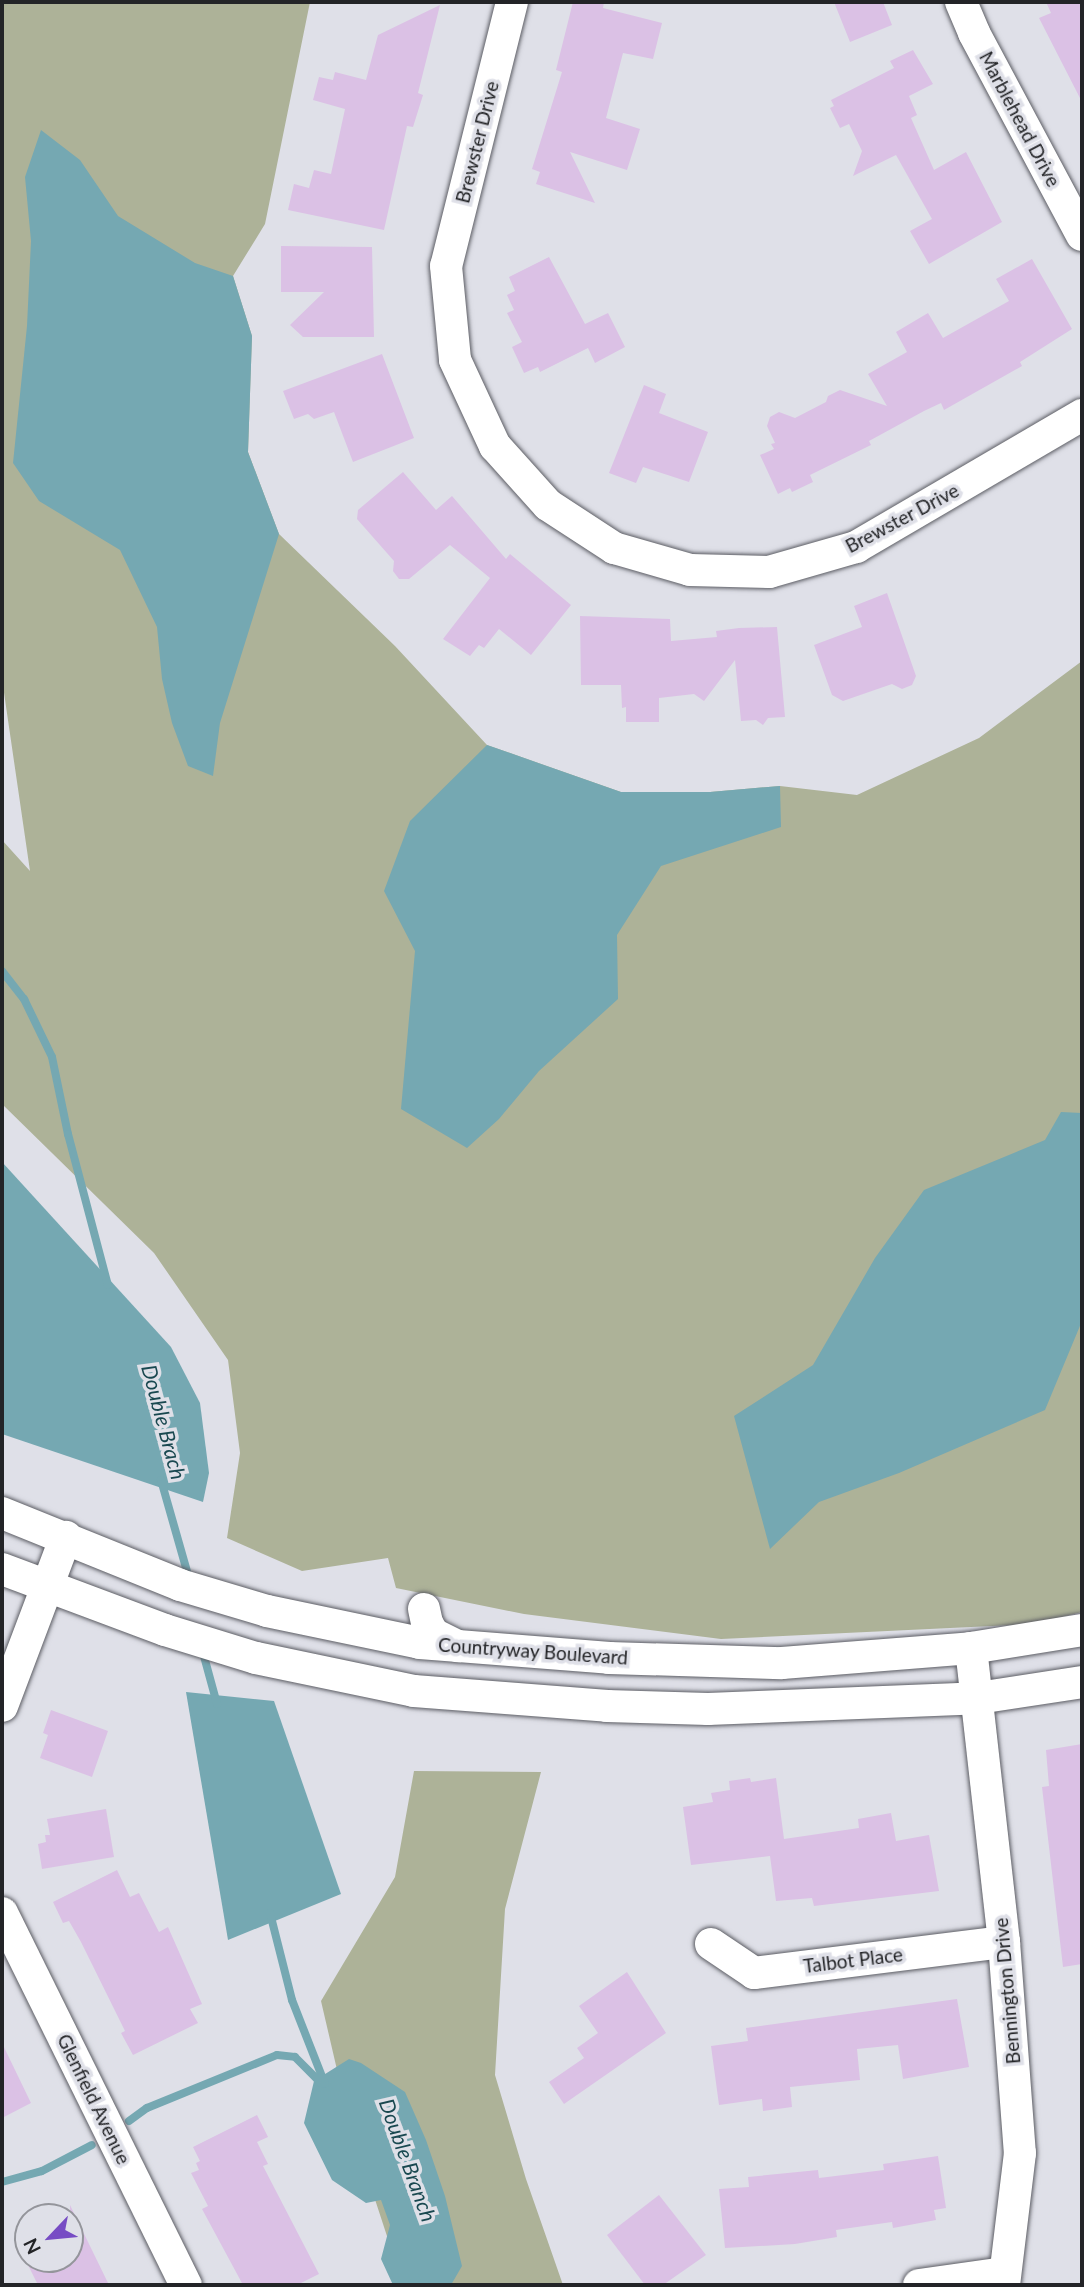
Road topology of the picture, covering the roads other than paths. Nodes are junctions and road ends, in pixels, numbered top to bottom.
1 (512, 2) edge
2 (961, 2) edge
3 (1082, 234) edge
4 (1082, 415) edge
5 (2, 1513) edge
6 (66, 1537) junction
7 (2, 1569) edge
8 (46, 1586) junction
9 (425, 1609) dead end
10 (1082, 1630) edge
11 (459, 1646) junction
12 (971, 1648) junction
13 (1082, 1682) edge
14 (978, 1698) junction
15 (2, 1706) edge
16 (2, 1913) edge
17 (1004, 1942) junction
18 (711, 1944) dead end
19 (1004, 2279) edge
20 (186, 2285) edge
21 (919, 2285) edge

1 - 4 street, Brewster Drive
2 - 3 street, Marblehead Drive
5 - 6 street, Countryway Boulevard
6 - 8 street
6 - 11 street, Countryway Boulevard
7 - 8 street
8 - 14 street
8 - 15 street
9 - 11 street
10 - 12 street, Countryway Boulevard
11 - 12 street, Countryway Boulevard
12 - 14 street, Bennington Drive
13 - 14 street
14 - 17 street, Bennington Drive
16 - 20 street, Glenfield Avenue
17 - 18 street, Talbot Place
17 - 19 street, Bennington Drive
19 - 21 street

